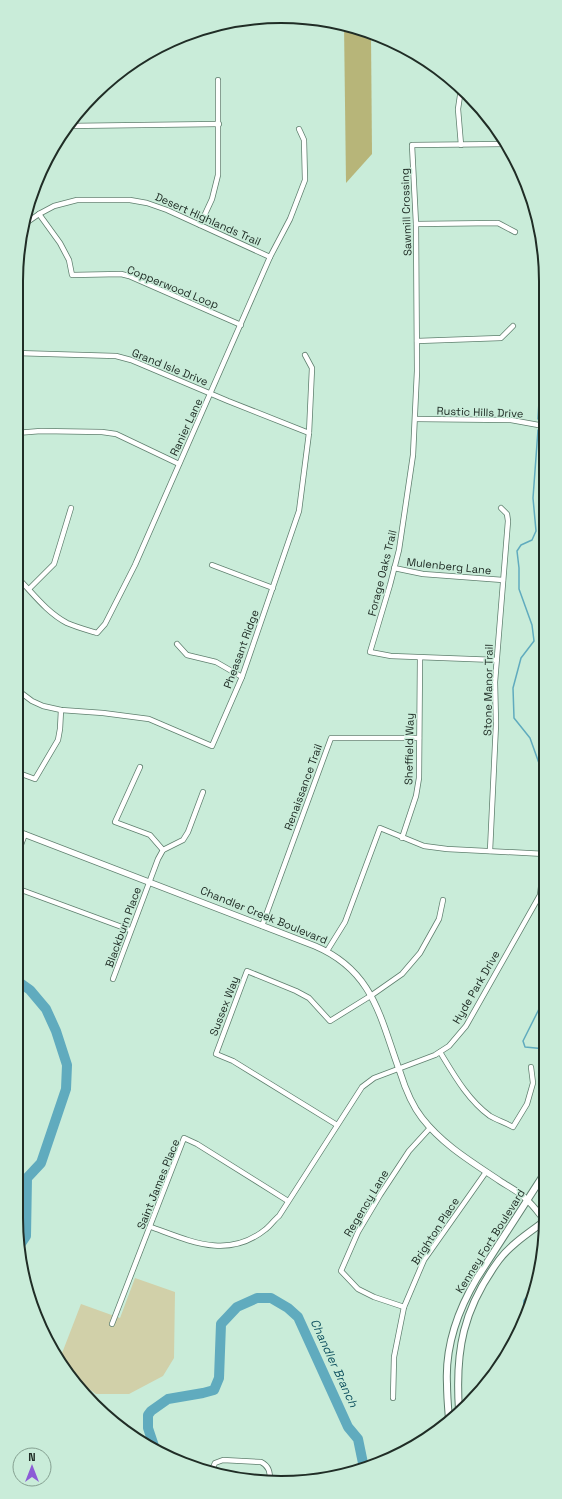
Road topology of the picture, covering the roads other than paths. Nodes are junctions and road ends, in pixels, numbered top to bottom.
1 (218, 80) dead end
2 (459, 95) edge
3 (219, 124) junction
4 (75, 126) edge
5 (299, 129) dead end
6 (500, 144) edge
7 (461, 145) junction
8 (38, 214) junction
9 (31, 219) edge
10 (416, 224) junction
11 (200, 225) junction
12 (515, 232) dead end
13 (270, 257) junction
14 (240, 325) junction
15 (513, 326) dead end
16 (417, 341) junction
17 (23, 353) edge
18 (305, 355) dead end
19 (417, 371) joint
20 (211, 394) junction
21 (416, 419) junction
22 (539, 425) edge
23 (23, 433) edge
24 (309, 433) junction
25 (179, 464) junction
26 (70, 508) dead end
27 (501, 508) dead end
28 (212, 565) dead end
29 (394, 568) junction
30 (503, 580) junction
31 (23, 583) edge
32 (273, 588) junction
33 (29, 589) junction
34 (177, 644) dead end
35 (420, 658) junction
36 (496, 660) junction
37 (242, 676) junction
38 (23, 694) edge
39 (62, 710) junction
40 (419, 738) junction
41 (140, 767) dead end
42 (23, 775) edge
43 (203, 792) dead end
44 (25, 834) joint
45 (402, 838) junction
46 (23, 839) edge
47 (163, 850) junction
48 (490, 851) junction
49 (539, 854) edge
50 (149, 881) junction
51 (23, 891) edge
52 (539, 897) edge
53 (443, 900) dead end
54 (262, 926) junction
55 (130, 930) junction
56 (327, 951) junction
57 (113, 979) dead end
58 (372, 995) junction
59 (440, 1052) junction
60 (531, 1067) dead end
61 (399, 1069) junction
62 (337, 1125) junction
63 (430, 1128) junction
64 (486, 1172) junction
65 (539, 1181) edge
66 (527, 1199) junction
67 (288, 1201) junction
68 (539, 1213) edge
69 (539, 1225) edge
70 (151, 1227) junction
71 (404, 1307) junction
72 (112, 1324) dead end
73 (393, 1398) dead end
74 (459, 1404) edge
75 (449, 1414) edge
76 (213, 1467) edge
77 (270, 1475) edge

1 - 3 street
2 - 7 street
3 - 4 street
3 - 11 street
5 - 13 street, Ranier Lane
6 - 7 street, Sawmill Crossing
7 - 10 street, Sawmill Crossing
8 - 9 street, Desert Highlands Trail
8 - 11 street, Desert Highlands Trail
8 - 14 street, Copperwood Loop
10 - 12 street
10 - 16 street, Sawmill Crossing
11 - 13 street, Desert Highlands Trail
13 - 14 street, Ranier Lane
14 - 20 street, Ranier Lane
15 - 16 street
16 - 19 street, Sawmill Crossing
17 - 20 street, Grand Isle Drive
18 - 24 street, Pheasant Ridge
19 - 21 street, Forage Oaks Trail
20 - 24 street, Grand Isle Drive
20 - 25 street, Ranier Lane
21 - 22 street, Rustic Hills Drive
21 - 29 street, Forage Oaks Trail
23 - 25 street
24 - 32 street, Pheasant Ridge
25 - 33 street, Ranier Lane
26 - 33 street
27 - 30 street, Stone Manor Trail
28 - 32 street
29 - 30 street, Mulenberg Lane
29 - 35 street, Forage Oaks Trail
30 - 36 street, Stone Manor Trail
31 - 33 street, Ranier Lane
32 - 37 street, Pheasant Ridge
34 - 37 street
35 - 36 street, Forage Oaks Trail
35 - 40 street, Sheffield Way
36 - 48 street, Stone Manor Trail
37 - 39 street, Pheasant Ridge
38 - 39 street, Pheasant Ridge
39 - 42 street
40 - 45 street, Sheffield Way
40 - 54 street, Renaissance Trail
41 - 47 street
43 - 47 street
44 - 46 street
44 - 50 street, Chandler Creek Boulevard
45 - 48 street, Hyde Park Drive
45 - 56 street, Hyde Park Drive
47 - 50 street, Blackburn Place
48 - 49 street, Hyde Park Drive
50 - 54 street, Chandler Creek Boulevard
50 - 55 street, Blackburn Place
51 - 55 street
52 - 59 street, Hyde Park Drive
53 - 58 street
54 - 56 street, Chandler Creek Boulevard
55 - 57 street, Blackburn Place
56 - 58 street, Chandler Creek Boulevard
58 - 61 street, Chandler Creek Boulevard
58 - 62 street, Sussex Way
59 - 60 street
59 - 61 street, Hyde Park Drive
61 - 62 street, Hyde Park Drive
61 - 63 street, Chandler Creek Boulevard
62 - 67 street, Hyde Park Drive
63 - 64 street, Chandler Creek Boulevard
63 - 71 street, Regency Lane
64 - 66 street, Chandler Creek Boulevard
64 - 71 street, Brighton Place
65 - 66 main road, Kenney Fort Boulevard
66 - 68 street, Chandler Creek Boulevard
66 - 75 main road, Kenney Fort Boulevard
67 - 70 street, Hyde Park Drive
67 - 70 street, Saint James Place
69 - 74 main road, Kenney Fort Boulevard
70 - 72 street, Saint James Place
71 - 73 street, Brighton Place
76 - 77 street

